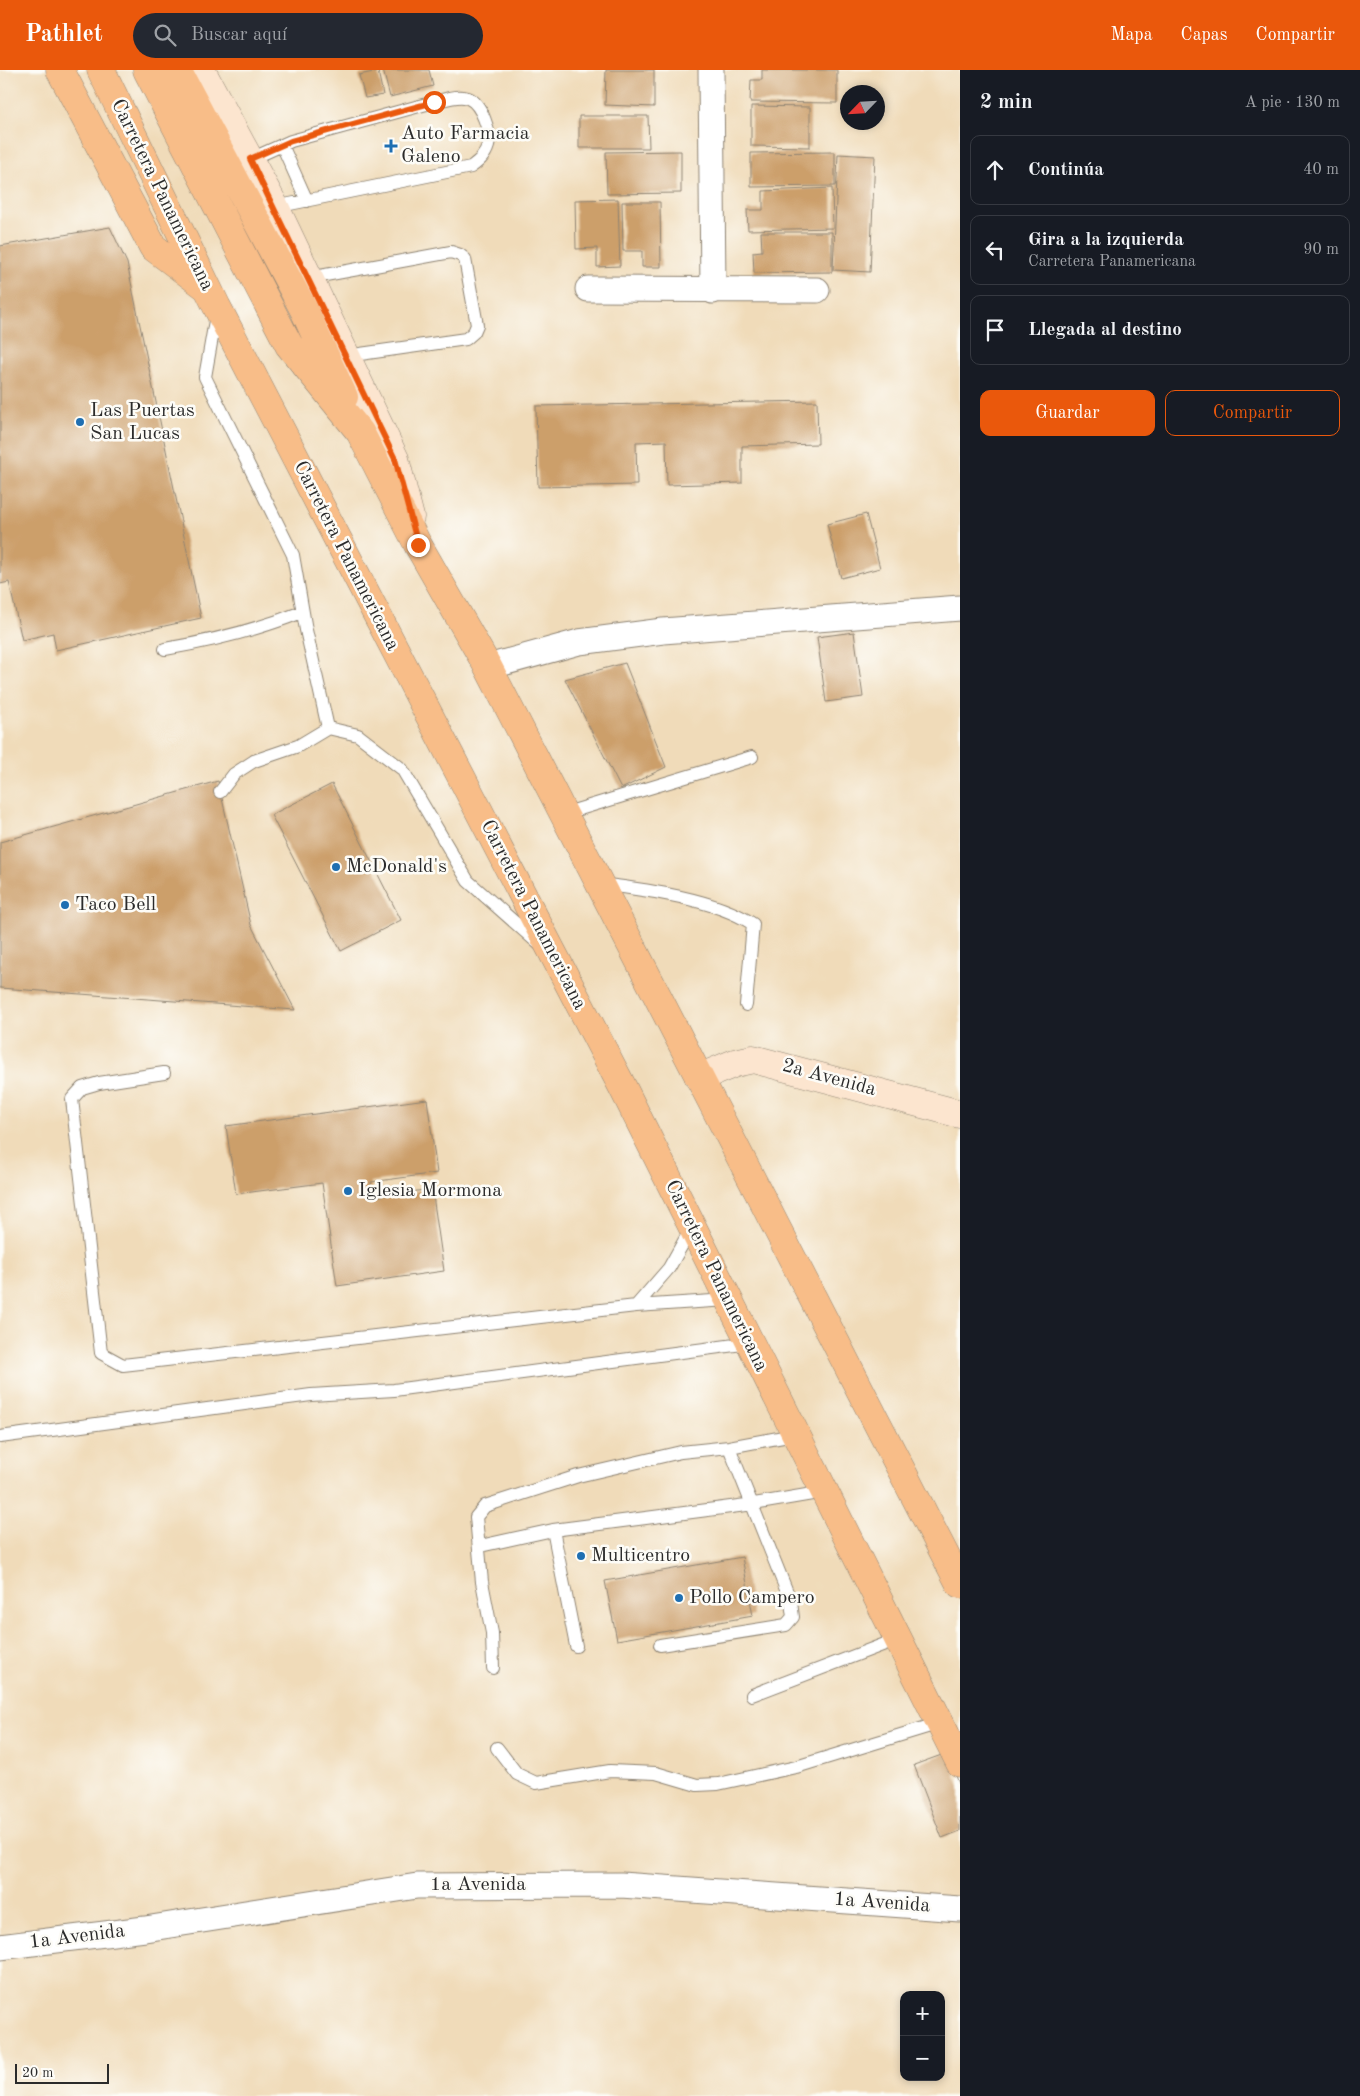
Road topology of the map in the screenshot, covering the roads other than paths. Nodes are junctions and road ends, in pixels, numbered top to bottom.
1 (60, 70) edge
2 (90, 70) edge
3 (101, 70) edge
4 (148, 70) edge
5 (177, 70) edge
6 (201, 70) edge
7 (710, 70) edge
8 (282, 145) junction
9 (250, 159) junction
10 (307, 201) junction
11 (275, 207) junction
12 (186, 273) junction
13 (309, 278) junction
14 (588, 289) dead end
15 (817, 290) dead end
16 (713, 291) junction
17 (213, 298) junction
18 (346, 356) junction
19 (360, 432) junction
20 (418, 545) junction
21 (960, 608) edge
22 (302, 612) junction
23 (165, 649) dead end
24 (488, 667) junction
25 (328, 728) junction
26 (752, 757) dead end
27 (220, 792) dead end
28 (563, 814) junction
29 (600, 884) junction
30 (556, 959) junction
31 (746, 1005) dead end
32 (164, 1073) dead end
33 (699, 1078) junction
34 (960, 1114) edge
35 (692, 1228) junction
36 (728, 1300) junction
37 (636, 1306) junction
38 (750, 1343) junction
39 (794, 1435) junction
40 (0, 1437) edge
41 (729, 1447) junction
42 (824, 1492) junction
43 (754, 1504) junction
44 (553, 1530) junction
45 (480, 1546) junction
46 (960, 1584) edge
47 (898, 1639) junction
48 (660, 1645) dead end
49 (576, 1646) dead end
50 (493, 1668) dead end
51 (752, 1696) dead end
52 (940, 1723) junction
53 (497, 1748) dead end
54 (960, 1763) edge
55 (960, 1909) edge
56 (0, 1947) edge

1 - 12 highway
2 - 12 highway
3 - 17 highway, Carretera Panamericana
4 - 19 highway
5 - 19 highway
6 - 9 main road
7 - 16 street
8 - 9 lane
8 - 10 lane
8 - 10 lane
9 - 11 main road
10 - 11 lane
11 - 13 main road
12 - 17 highway
13 - 18 main road
13 - 18 lane
14 - 16 street
15 - 16 street
17 - 22 lane
17 - 30 highway, Carretera Panamericana
18 - 20 main road
19 - 20 highway
20 - 24 highway
21 - 24 street
22 - 23 lane
22 - 25 lane
24 - 28 highway
25 - 27 lane
25 - 30 lane
26 - 28 lane
28 - 29 highway
29 - 31 lane
29 - 33 highway
30 - 35 highway, Carretera Panamericana
32 - 37 lane
33 - 34 main road, 2a Avenida
33 - 46 highway
35 - 36 highway, Carretera Panamericana
35 - 37 lane
36 - 37 lane
36 - 38 highway, Carretera Panamericana
38 - 39 highway, Carretera Panamericana
38 - 40 lane
39 - 41 lane
39 - 42 highway, Carretera Panamericana
41 - 43 lane
41 - 45 lane
42 - 43 lane
42 - 47 highway, Carretera Panamericana
43 - 44 lane
43 - 48 lane
44 - 45 lane
44 - 49 lane
45 - 50 lane
47 - 51 lane
47 - 52 highway, Carretera Panamericana
52 - 53 lane
52 - 54 highway, Carretera Panamericana
55 - 56 street, 1a Avenida

